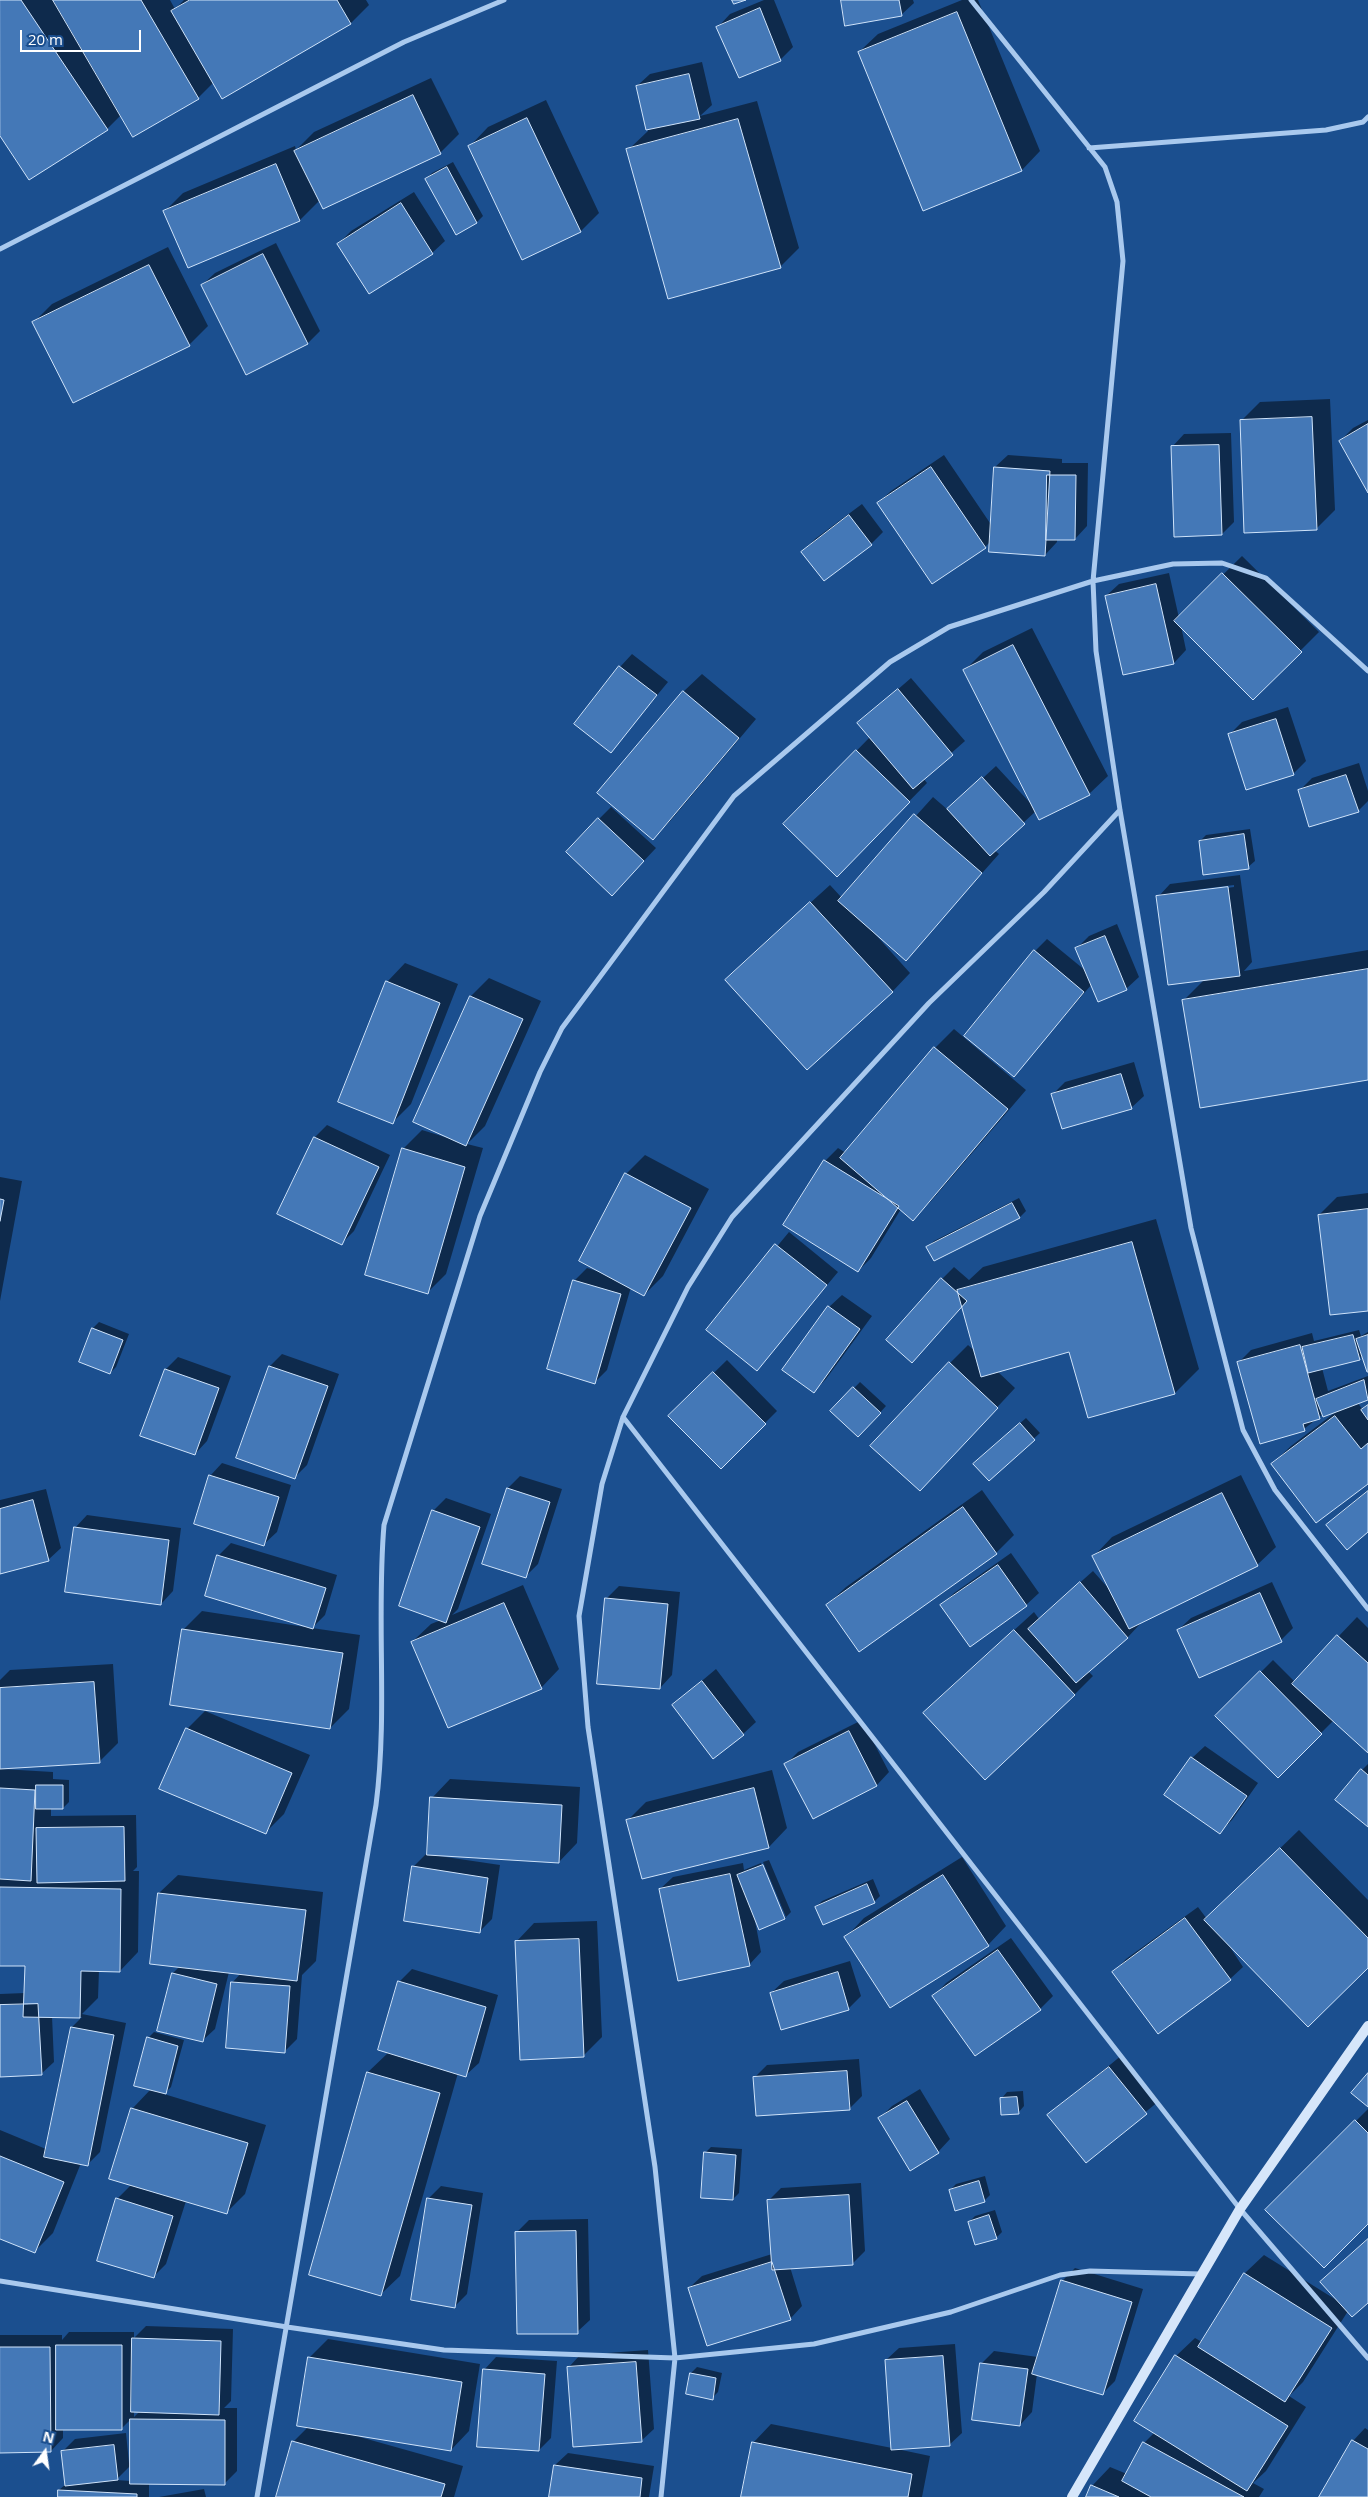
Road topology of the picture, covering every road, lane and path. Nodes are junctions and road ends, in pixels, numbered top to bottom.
1 (504, 0) edge
2 (971, 0) edge
3 (1368, 117) edge
4 (1089, 148) junction
5 (0, 249) edge
6 (1094, 581) junction
7 (1368, 671) edge
8 (1120, 810) junction
9 (623, 1417) junction
10 (1368, 1609) edge
11 (1368, 2026) edge
12 (1240, 2209) junction
13 (1202, 2274) junction
14 (0, 2281) edge
15 (287, 2327) junction
16 (675, 2358) junction
17 (1368, 2358) edge
18 (257, 2497) edge
19 (661, 2497) edge
20 (1072, 2497) edge

1 - 5 street
2 - 4 street
3 - 4 street
4 - 6 street
6 - 7 street
6 - 8 street
6 - 15 street
8 - 9 street
8 - 10 street
9 - 12 street
9 - 16 street
11 - 12 main road
12 - 13 main road
12 - 17 street
13 - 16 street
13 - 20 main road
14 - 15 street
15 - 16 street
15 - 18 street
16 - 19 street

